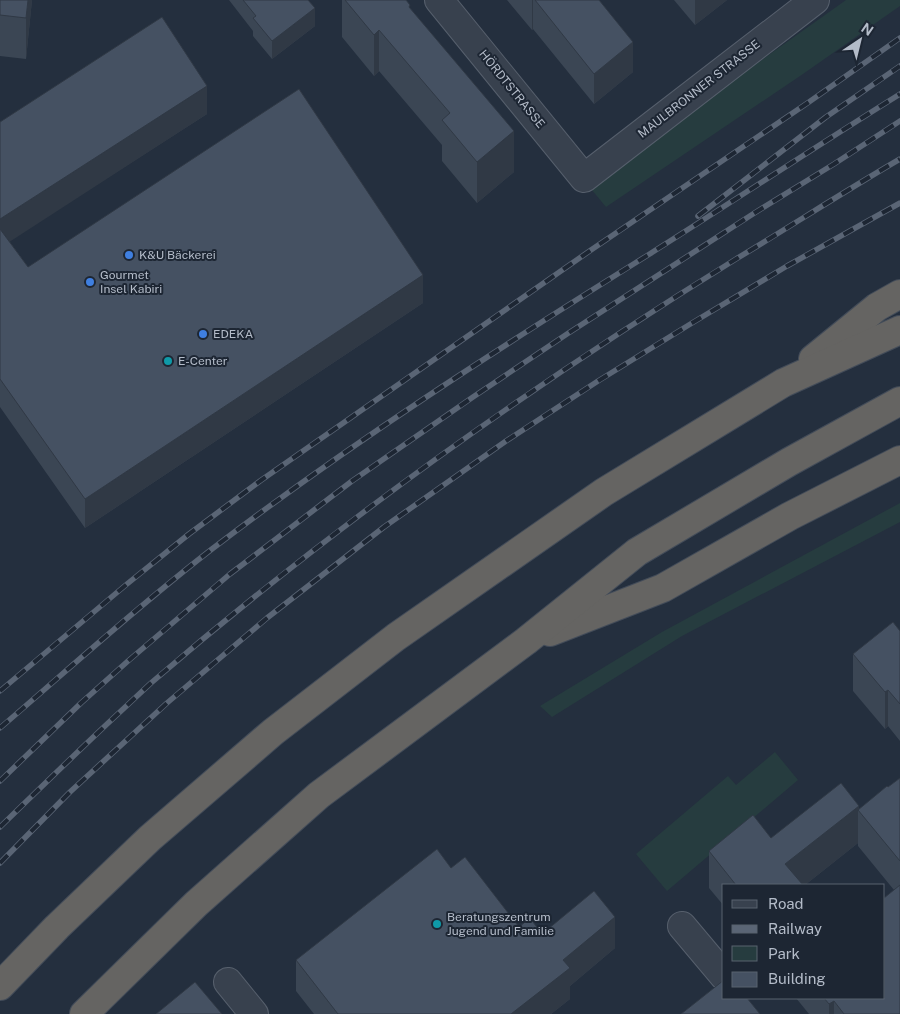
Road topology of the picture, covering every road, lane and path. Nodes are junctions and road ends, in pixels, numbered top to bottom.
1 (439, 0) edge
2 (815, 0) edge
3 (584, 178) joint
4 (900, 294) edge
5 (900, 330) edge
6 (783, 383) junction
7 (900, 401) edge
8 (900, 460) edge
9 (526, 641) junction
10 (682, 926) dead end
11 (722, 974) edge
12 (228, 982) dead end
13 (0, 986) edge
14 (84, 1014) edge
15 (254, 1014) edge

1 - 3 street, HÖRDTSTRASSE
2 - 3 street, MAULBRONNER STRASSE
4 - 6 highway
5 - 6 highway
6 - 13 highway
7 - 9 highway
8 - 9 highway
9 - 14 highway
10 - 11 street
12 - 15 street

